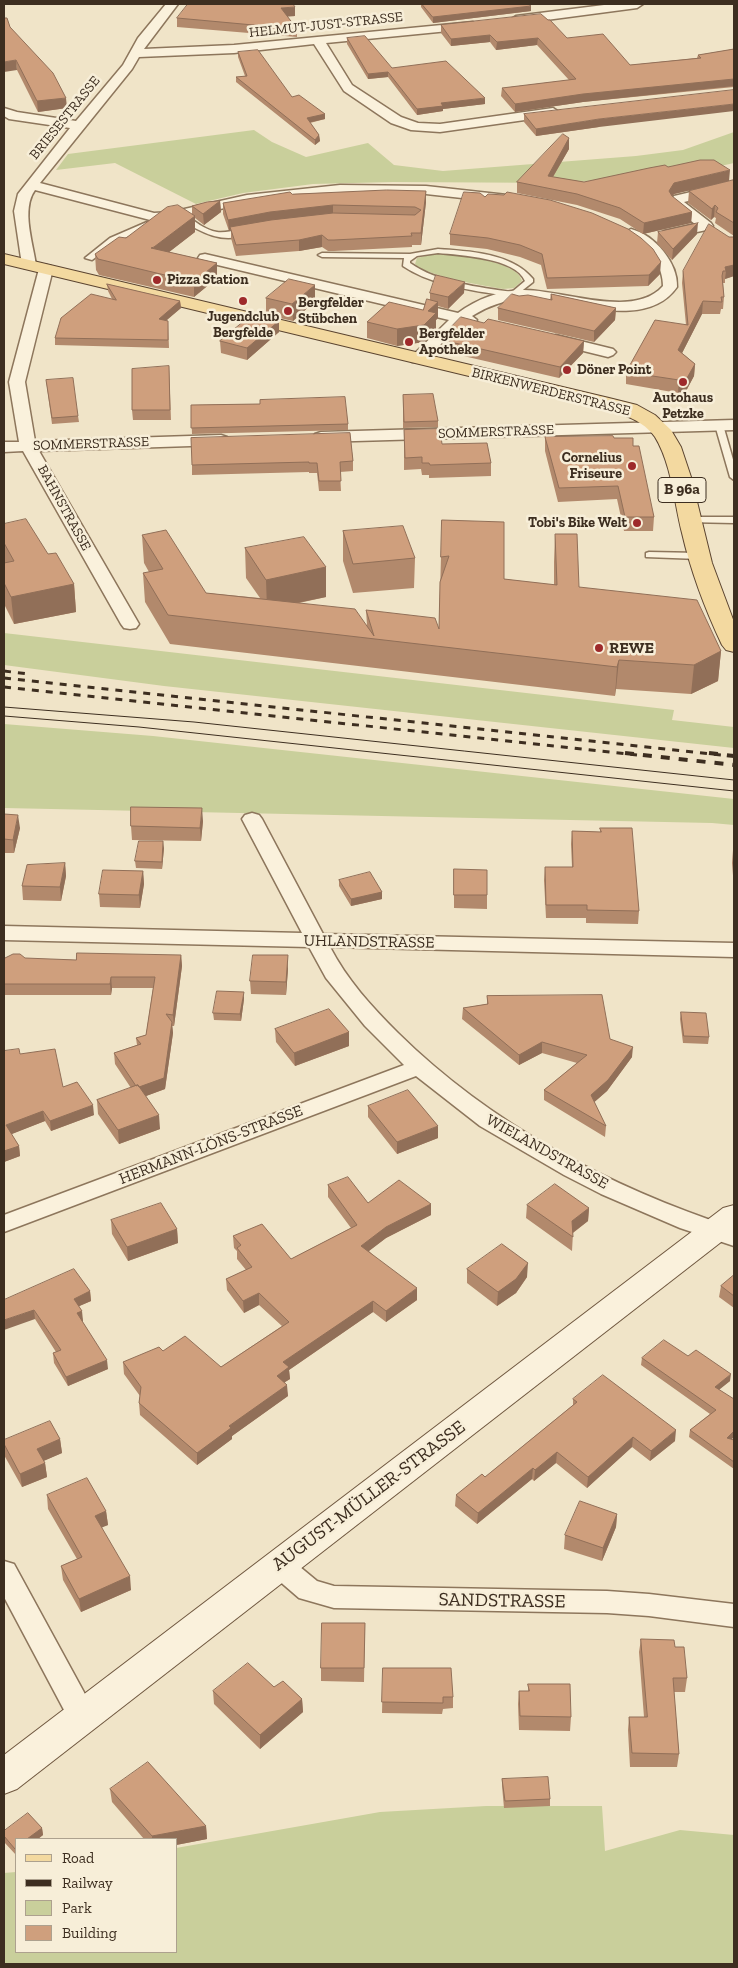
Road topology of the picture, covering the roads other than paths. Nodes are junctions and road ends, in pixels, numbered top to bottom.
1 (172, 4) edge
2 (638, 4) edge
3 (502, 22) edge
4 (483, 24) edge
5 (319, 42) junction
6 (136, 53) junction
7 (564, 111) edge
8 (4, 112) edge
9 (80, 125) junction
10 (31, 185) junction
11 (730, 190) edge
12 (532, 202) edge
13 (173, 215) junction
14 (618, 227) edge
15 (250, 231) edge
16 (642, 240) junction
17 (322, 255) dead end
18 (410, 256) junction
19 (89, 258) dead end
20 (205, 258) edge
21 (4, 259) edge
22 (37, 267) junction
23 (514, 296) junction
24 (460, 318) junction
25 (486, 324) edge
26 (542, 337) edge
27 (608, 352) dead end
28 (417, 359) junction
29 (658, 427) junction
30 (725, 429) edge
31 (306, 438) edge
32 (236, 440) edge
33 (28, 446) junction
34 (4, 447) edge
35 (734, 476) edge
36 (689, 520) junction
37 (734, 520) edge
38 (649, 555) dead end
39 (699, 556) junction
40 (130, 624) dead end
41 (733, 641) edge
42 (252, 819) dead end
43 (4, 933) edge
44 (317, 941) junction
45 (734, 950) edge
46 (419, 1067) junction
47 (4, 1224) edge
48 (728, 1228) edge
49 (279, 1565) junction
50 (4, 1573) edge
51 (734, 1616) edge
52 (82, 1716) junction
53 (4, 1777) edge

1 - 6 street, BRIESESTRASSE
2 - 3 street
4 - 5 street, HELMUT-JUST-STRASSE
5 - 6 street, HELMUT-JUST-STRASSE
5 - 7 street
6 - 9 street, BRIESESTRASSE
8 - 9 street
9 - 10 street, BRIESESTRASSE
10 - 13 street
10 - 22 street, BRIESESTRASSE
11 - 16 street
12 - 13 street
13 - 15 lane
13 - 19 lane
14 - 16 street
16 - 23 street
17 - 18 lane
18 - 23 lane
18 - 23 lane
20 - 24 street
21 - 22 main road, BIRKENWERDERSTRASSE / B 96a
22 - 28 main road, BIRKENWERDERSTRASSE / B 96a
22 - 33 street, BAHNSTRASSE
23 - 24 street
24 - 25 street
24 - 28 street
26 - 27 street
28 - 29 main road, BIRKENWERDERSTRASSE / B 96a
29 - 30 street, SOMMERSTRASSE
29 - 31 street, SOMMERSTRASSE
29 - 36 main road, B 96a
30 - 35 lane
32 - 33 street, SOMMERSTRASSE
33 - 34 street, SOMMERSTRASSE
33 - 40 street, BAHNSTRASSE
36 - 37 lane
36 - 39 main road, B 96a
38 - 39 lane
39 - 41 main road, B 96a
42 - 44 street, WIELANDSTRASSE
43 - 44 street, UHLANDSTRASSE
44 - 45 street, UHLANDSTRASSE
44 - 46 street, WIELANDSTRASSE
46 - 47 street, HERMANN-LÖNS-STRASSE
46 - 48 street, WIELANDSTRASSE
48 - 49 main road, AUGUST-MÜLLER-STRASSE
49 - 51 street, SANDSTRASSE
49 - 52 main road, AUGUST-MÜLLER-STRASSE
50 - 52 street
52 - 53 main road, AUGUST-MÜLLER-STRASSE

